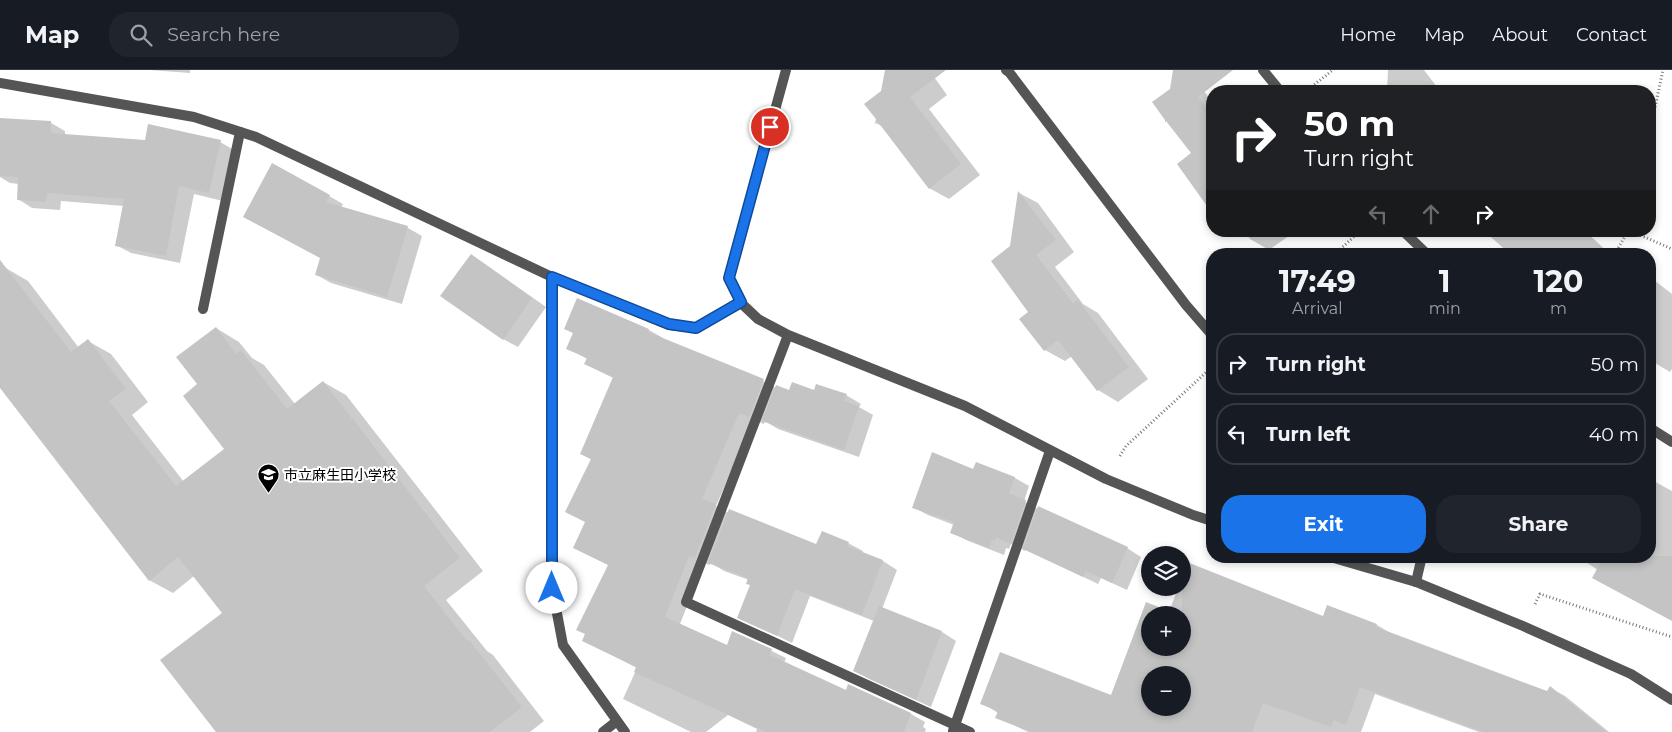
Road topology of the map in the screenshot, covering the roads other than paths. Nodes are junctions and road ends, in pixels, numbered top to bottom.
1 (786, 70) edge
2 (1006, 70) edge
3 (1263, 70) edge
4 (0, 83) edge
5 (1275, 85) edge
6 (240, 132) junction
7 (1409, 237) edge
8 (1421, 248) edge
9 (552, 277) junction
10 (741, 302) junction
11 (203, 309) dead end
12 (1206, 328) edge
13 (788, 334) junction
14 (1656, 432) edge
15 (1672, 442) edge
16 (1050, 451) junction
17 (1206, 519) edge
18 (1351, 563) edge
19 (1420, 563) edge
20 (1416, 582) junction
21 (1672, 700) edge
22 (616, 721) junction
23 (954, 729) edge
24 (603, 732) edge
25 (625, 732) edge
26 (970, 732) edge

1 - 10 street
2 - 12 street
3 - 5 street
4 - 6 street
6 - 9 street
6 - 11 street
7 - 8 street
9 - 10 street
9 - 22 street
10 - 13 street
13 - 16 street
13 - 23 street
14 - 15 street
16 - 17 street
16 - 23 street
18 - 20 street
19 - 20 street
20 - 21 street
22 - 24 street
22 - 25 street
23 - 26 street

